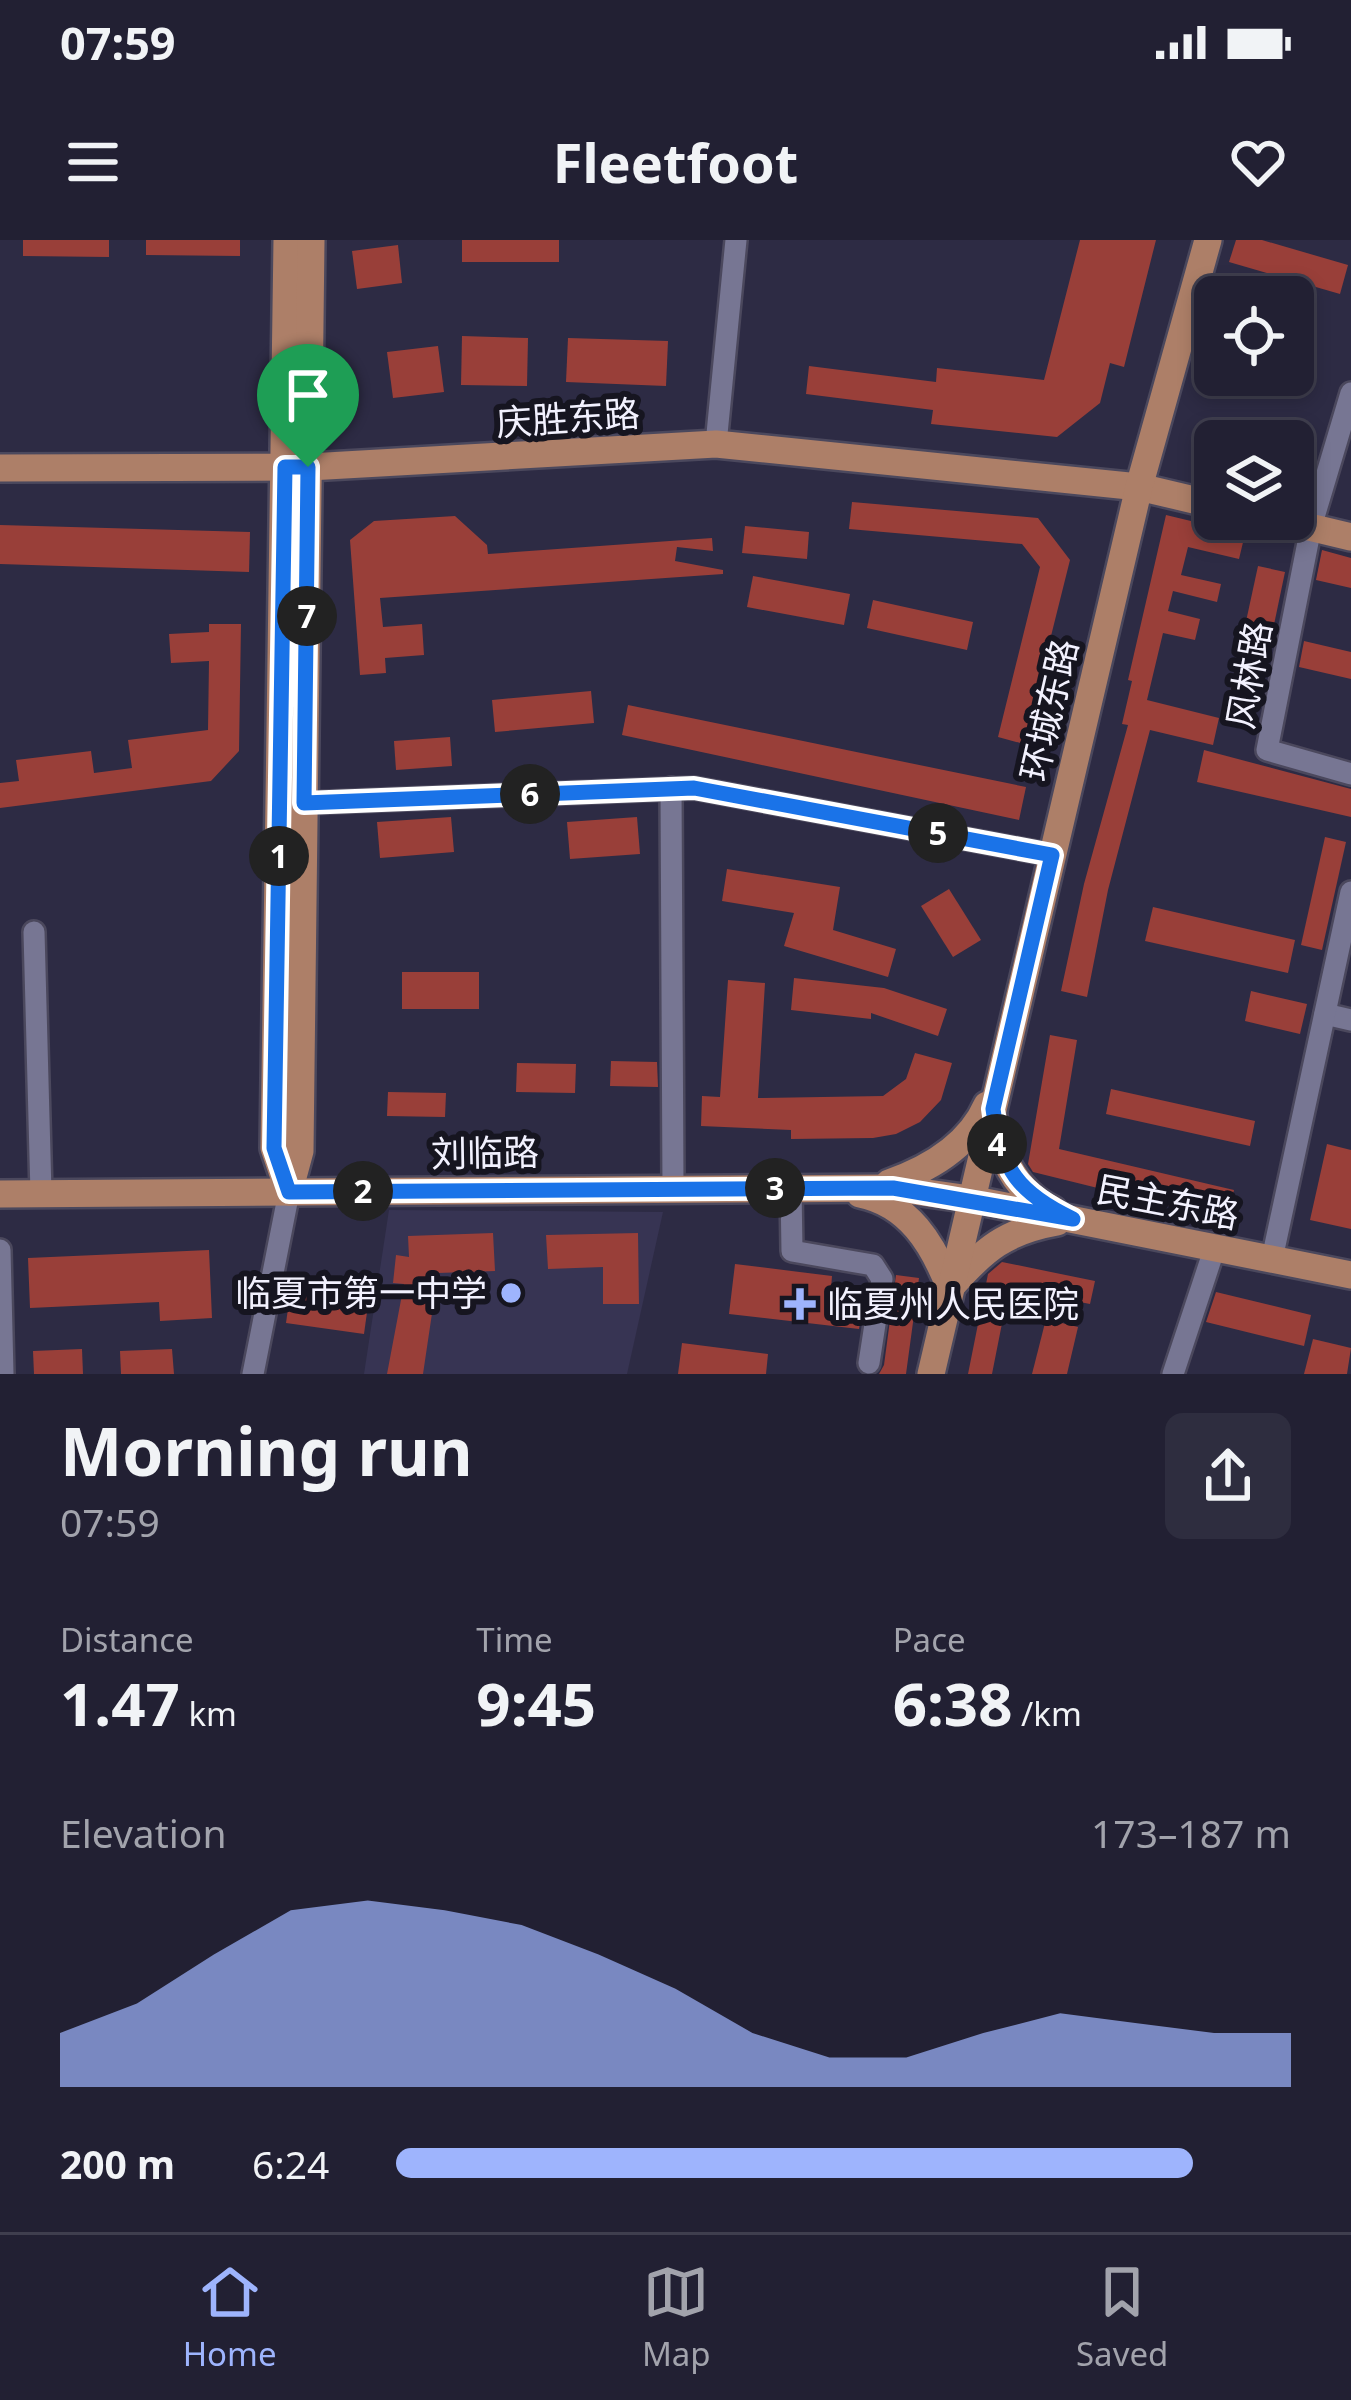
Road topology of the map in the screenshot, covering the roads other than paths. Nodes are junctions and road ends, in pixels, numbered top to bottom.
1 (287, 240) edge
2 (311, 240) edge
3 (736, 240) edge
4 (1208, 240) edge
5 (1351, 393) edge
6 (716, 444) junction
7 (297, 467) junction
8 (0, 468) edge
9 (1139, 487) junction
10 (1194, 500) edge
11 (1314, 517) edge
12 (1314, 528) edge
13 (1351, 537) edge
14 (1308, 540) edge
15 (1351, 774) edge
16 (671, 788) junction
17 (304, 803) junction
18 (1052, 855) junction
19 (1351, 892) edge
20 (34, 932) dead end
21 (1325, 1013) junction
22 (1351, 1020) edge
23 (1000, 1073) junction
24 (674, 1188) junction
25 (791, 1188) junction
26 (834, 1188) junction
27 (41, 1192) junction
28 (289, 1192) junction
29 (0, 1194) edge
30 (970, 1199) junction
31 (1073, 1219) junction
32 (0, 1250) edge
33 (1213, 1253) dead end
34 (1272, 1259) junction
35 (1351, 1275) edge
36 (950, 1288) junction
37 (869, 1363) dead end
38 (3, 1374) edge
39 (253, 1374) edge
40 (931, 1374) edge
41 (1173, 1374) edge

1 - 7 main road
2 - 7 main road
3 - 6 street
4 - 9 main road, 环城东路
5 - 11 street
6 - 7 main road, 庆胜东路
6 - 9 main road, 庆胜东路
7 - 8 main road, 庆胜东路
7 - 17 main road
7 - 28 main road
9 - 10 main road, 庆胜东路
9 - 18 main road, 环城东路
12 - 13 main road
14 - 15 street, 风林路
16 - 17 street
16 - 18 street
16 - 24 street
17 - 28 main road
18 - 23 main road, 环城东路
19 - 21 street
20 - 27 street
21 - 22 street
21 - 34 street
23 - 26 main road
23 - 30 main road, 环城东路
23 - 31 main road
24 - 25 main road, 刘临路
24 - 28 main road, 刘临路
25 - 26 main road, 刘临路
25 - 37 street
26 - 30 main road, 刘临路
26 - 36 main road
27 - 28 main road, 刘临路
27 - 29 main road, 刘临路
28 - 39 street
30 - 31 main road, 民主东路
30 - 36 main road, 环城东路
31 - 34 main road, 民主东路
31 - 36 main road
32 - 38 street
33 - 41 street
34 - 35 main road, 民主东路
36 - 40 main road, 环城东路

